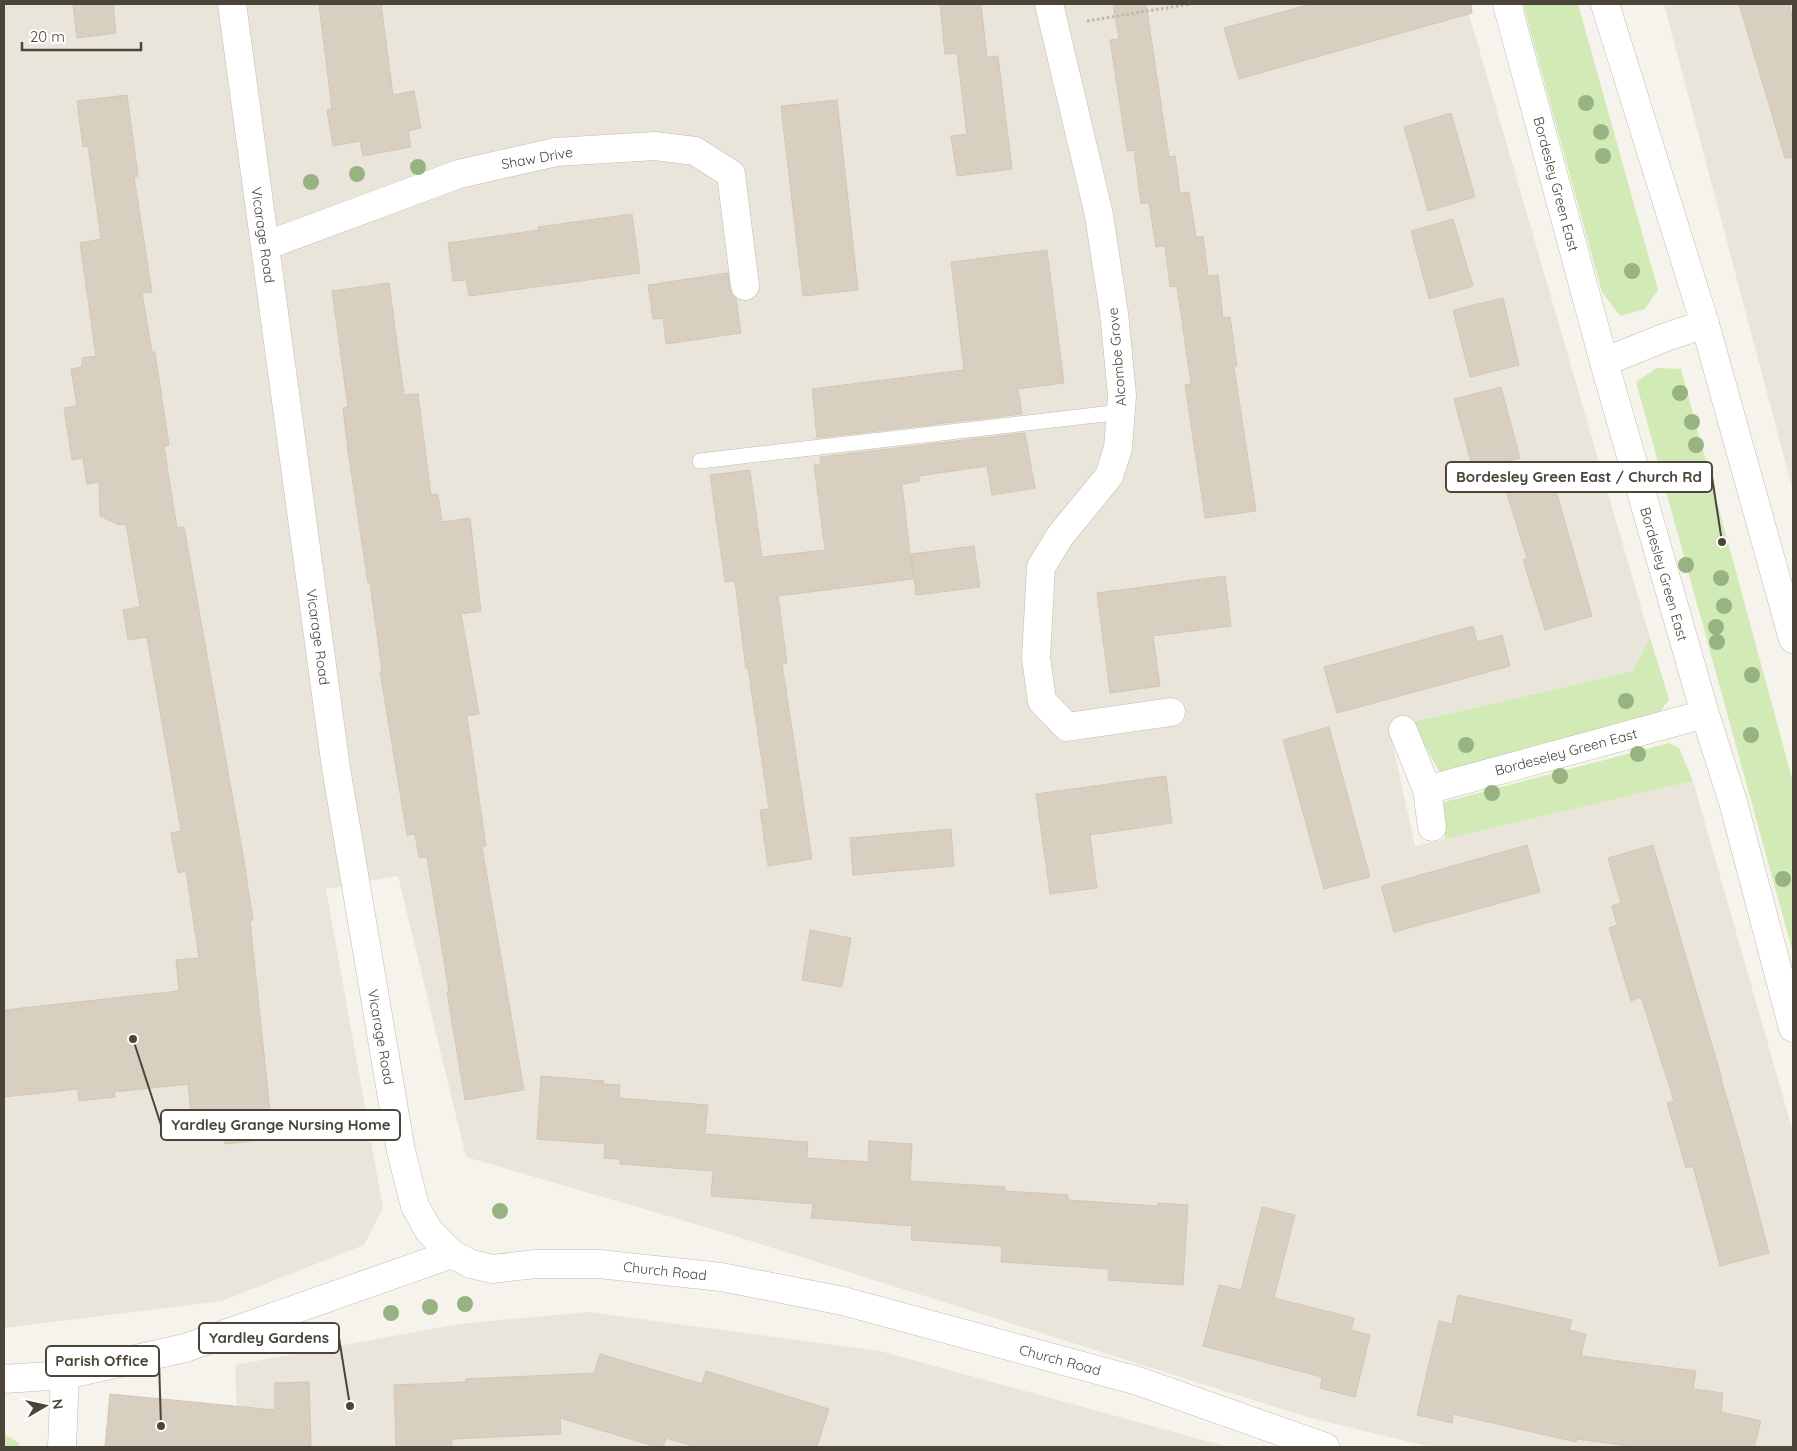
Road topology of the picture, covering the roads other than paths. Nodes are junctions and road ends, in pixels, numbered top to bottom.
1 (232, 4) edge
2 (1507, 4) edge
3 (1605, 4) edge
4 (1052, 17) edge
5 (265, 246) junction
6 (745, 286) dead end
7 (1705, 324) junction
8 (1604, 362) junction
9 (1122, 412) junction
10 (700, 461) dead end
11 (1793, 639) edge
12 (1171, 712) dead end
13 (1705, 714) junction
14 (1403, 730) dead end
15 (1426, 790) junction
16 (1432, 828) dead end
17 (1793, 1028) edge
18 (452, 1254) junction
19 (65, 1375) junction
20 (4, 1379) edge
21 (62, 1447) edge
22 (1325, 1447) edge

1 - 5 street, Vicarage Road
2 - 8 street, Bordesley Green East
3 - 7 street
4 - 9 street, Alcombe Grove
5 - 6 street, Shaw Drive
5 - 18 street, Vicarage Road
7 - 8 street
7 - 11 street
8 - 13 street, Bordesley Green East
9 - 10 lane
9 - 12 street, Alcombe Grove
13 - 15 street, Bordeseley Green East
13 - 17 street, Bordesley Green East
14 - 15 street
15 - 16 street
18 - 19 street
18 - 22 street, Church Road
19 - 20 street
19 - 21 street

